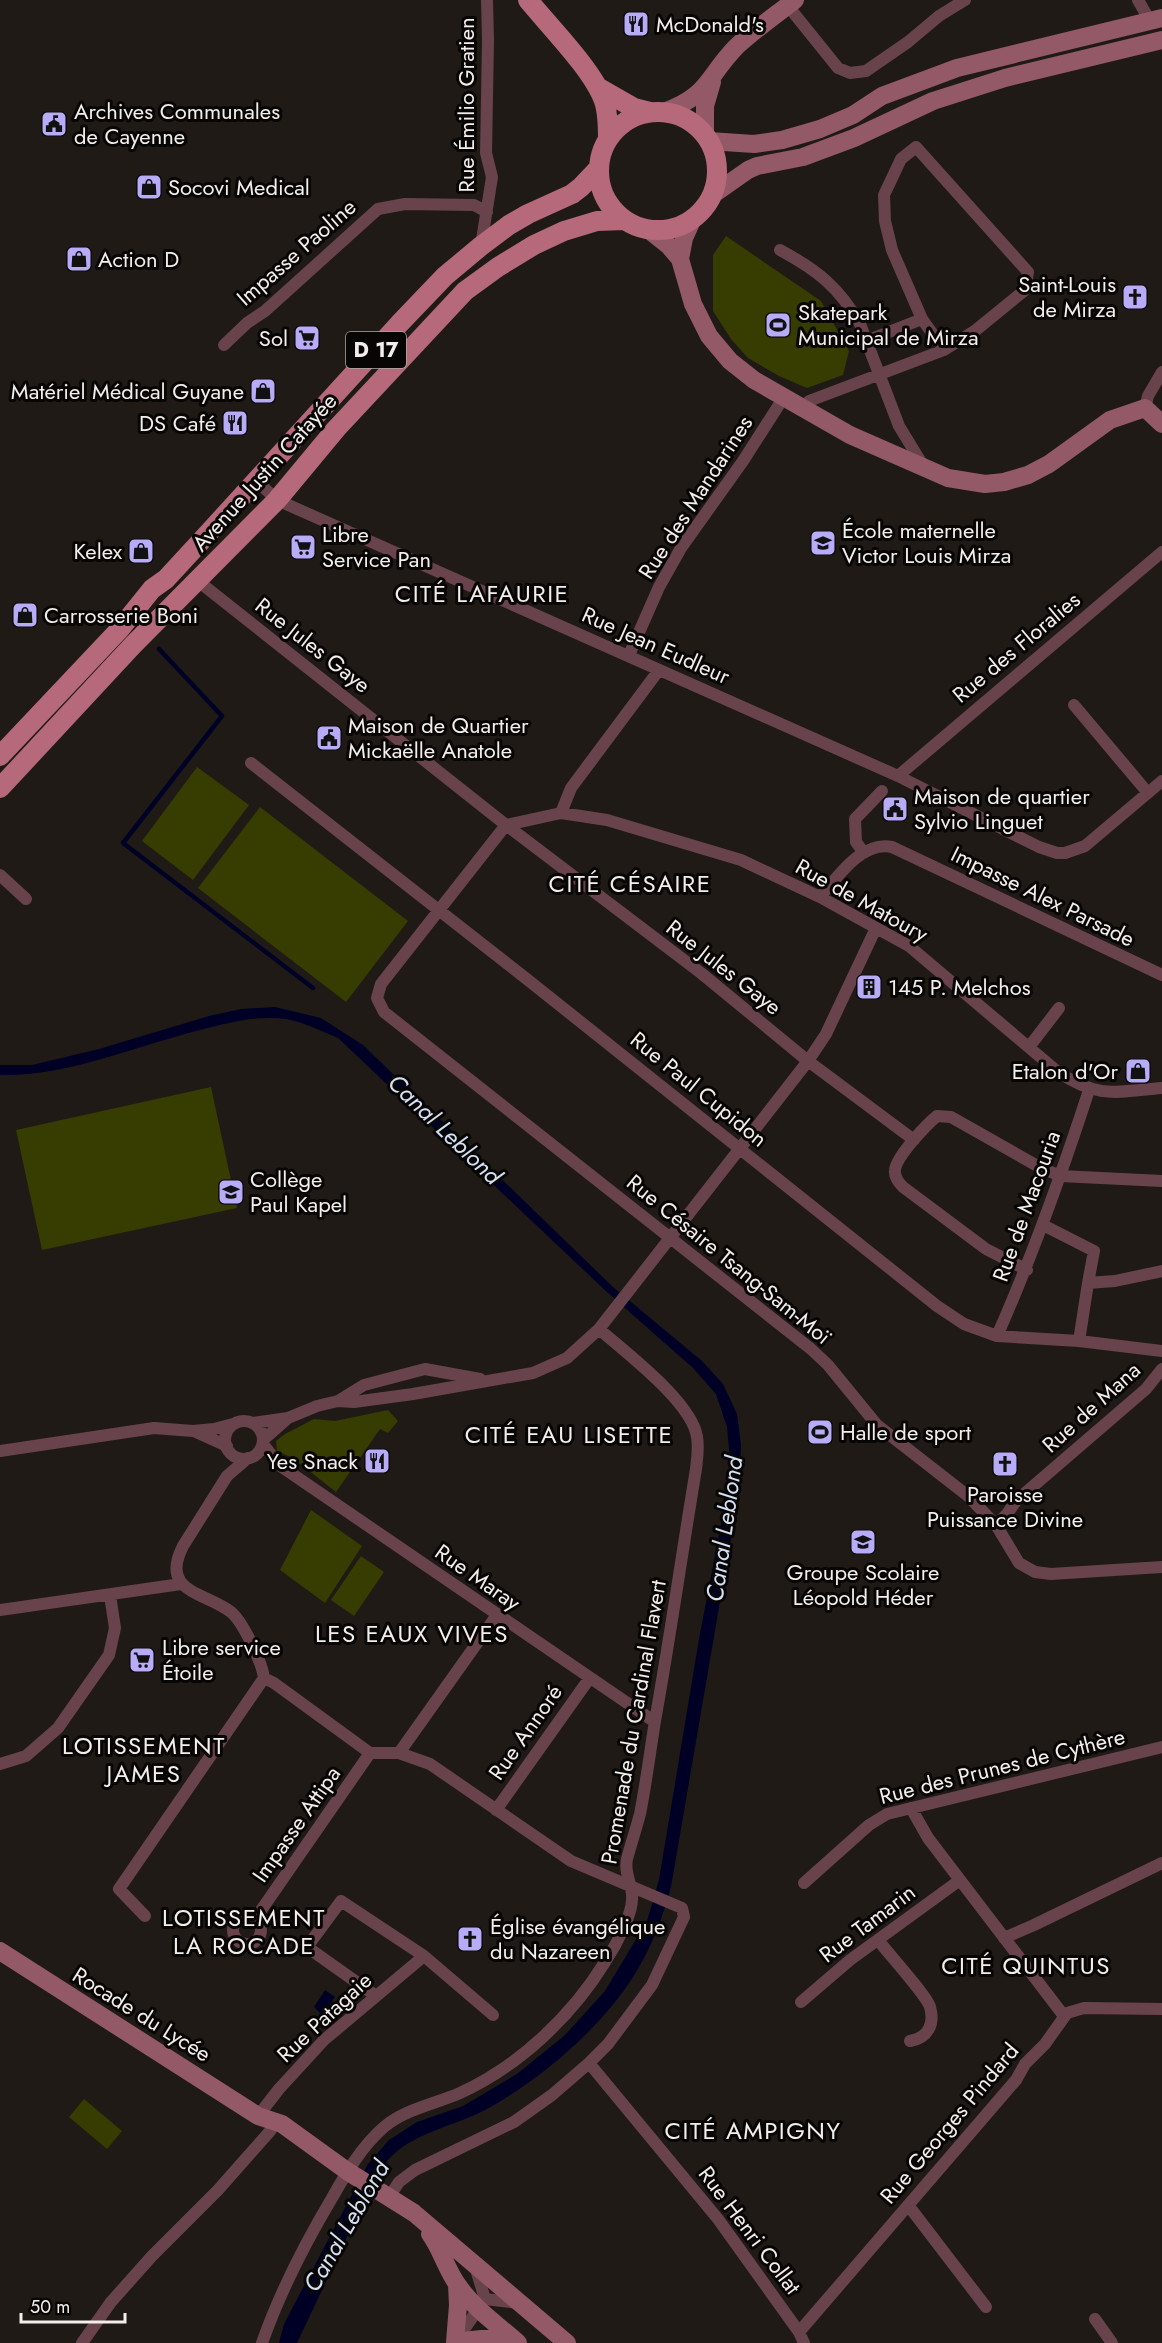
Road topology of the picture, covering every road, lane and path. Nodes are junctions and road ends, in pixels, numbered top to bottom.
1 (487, 0) edge
2 (528, 0) edge
3 (965, 0) edge
4 (1138, 0) edge
5 (792, 3) edge
6 (1156, 20) edge
7 (1162, 41) edge
8 (712, 80) junction
9 (599, 88) junction
10 (657, 112) junction
11 (608, 138) junction
12 (707, 139) junction
13 (598, 168) junction
14 (491, 183) junction
15 (711, 196) junction
16 (474, 205) junction
17 (487, 212) junction
18 (693, 218) junction
19 (624, 220) junction
20 (649, 230) junction
21 (481, 246) junction
22 (780, 250) dead end
23 (680, 259) junction
24 (922, 319) junction
25 (866, 341) junction
26 (224, 345) dead end
27 (944, 350) junction
28 (1162, 372) edge
29 (879, 374) junction
30 (784, 397) junction
31 (804, 407) junction
32 (1144, 408) junction
33 (1162, 424) edge
34 (924, 467) junction
35 (256, 482) junction
36 (277, 500) junction
37 (1162, 552) edge
38 (198, 581) junction
39 (629, 655) junction
40 (659, 670) junction
41 (1074, 705) dead end
42 (0, 756) edge
43 (251, 763) dead end
44 (898, 776) junction
45 (1161, 784) edge
46 (0, 788) edge
47 (882, 791) dead end
48 (1148, 793) junction
49 (561, 813) junction
50 (506, 825) junction
51 (864, 852) junction
52 (0, 875) edge
53 (820, 897) junction
54 (26, 899) dead end
55 (439, 911) junction
56 (876, 928) junction
57 (1162, 975) edge
58 (1059, 1008) dead end
59 (1029, 1047) junction
60 (808, 1061) junction
61 (1162, 1088) edge
62 (1089, 1089) junction
63 (914, 1140) junction
64 (739, 1148) junction
65 (1061, 1176) junction
66 (1162, 1181) edge
67 (1043, 1225) junction
68 (670, 1237) junction
69 (1027, 1270) junction
70 (1162, 1271) edge
71 (1088, 1283) junction
72 (599, 1329) junction
73 (997, 1336) junction
74 (1079, 1341) junction
75 (1162, 1351) edge
76 (1162, 1369) edge
77 (490, 1380) junction
78 (338, 1401) junction
79 (288, 1418) junction
80 (254, 1423) junction
81 (233, 1424) junction
82 (193, 1431) junction
83 (263, 1442) junction
84 (229, 1450) junction
85 (0, 1451) edge
86 (251, 1457) junction
87 (279, 1465) junction
88 (227, 1476) junction
89 (996, 1525) junction
90 (1162, 1567) edge
91 (181, 1584) junction
92 (110, 1595) junction
93 (0, 1610) edge
94 (497, 1615) junction
95 (264, 1678) junction
96 (589, 1679) junction
97 (655, 1722) junction
98 (1162, 1747) edge
99 (370, 1753) junction
100 (399, 1753) junction
101 (0, 1764) edge
102 (911, 1809) junction
103 (496, 1810) junction
104 (1162, 1863) edge
105 (960, 1880) junction
106 (804, 1883) dead end
107 (636, 1888) junction
108 (145, 1916) dead end
109 (255, 1919) dead end
110 (1004, 1938) junction
111 (878, 1941) junction
112 (0, 1951) edge
113 (424, 1956) junction
114 (376, 1996) junction
115 (801, 2002) dead end
116 (1162, 2009) edge
117 (493, 2014) dead end
118 (1064, 2016) junction
119 (910, 2041) dead end
120 (589, 2063) junction
121 (258, 2116) junction
122 (271, 2130) junction
123 (329, 2156) junction
124 (347, 2171) junction
125 (384, 2194) junction
126 (908, 2205) junction
127 (414, 2213) junction
128 (474, 2262) junction
129 (457, 2284) junction
130 (482, 2303) junction
131 (520, 2303) junction
132 (986, 2307) dead end
133 (1095, 2319) dead end
134 (802, 2337) edge
135 (82, 2343) edge
136 (262, 2343) edge
137 (455, 2343) edge
138 (518, 2343) edge
139 (567, 2343) edge
140 (1112, 2343) edge

1 - 14 street, Rue Émilio Gratien
2 - 9 main road
3 - 5 street
4 - 6 street
5 - 8 main road
6 - 12 main road
7 - 15 main road
8 - 10 main road
8 - 12 main road
9 - 10 main road
9 - 11 main road
10 - 11 main road
10 - 12 main road
11 - 13 main road
12 - 15 main road
13 - 19 main road
13 - 21 main road, Avenue Justin Catayée / D 17
14 - 16 street
14 - 17 street, Rue Émilio Gratien
15 - 18 main road
16 - 17 street, Impasse Paoline
16 - 26 street, Impasse Paoline
17 - 21 street, Rue Émilio Gratien
18 - 20 main road
18 - 23 main road
19 - 20 main road
19 - 36 main road, Avenue Justin Catayée / D 17
20 - 23 main road
21 - 35 main road, Avenue Justin Catayée / D 17
22 - 25 street
23 - 30 main road
24 - 25 street
24 - 27 street
24 - 27 street
25 - 29 street
27 - 29 street
28 - 32 street
29 - 31 street
29 - 34 street
30 - 31 main road
30 - 39 street, Rue des Mandarines
31 - 34 main road
32 - 33 main road
32 - 34 main road
35 - 36 street, Rue Jean Eudleur
35 - 42 main road, Avenue Justin Catayée / D 17
36 - 38 main road, Avenue Justin Catayée / D 17
36 - 39 street, Rue Jean Eudleur
37 - 44 street, Rue des Floralies
38 - 46 main road, Avenue Justin Catayée / D 17
38 - 50 street, Rue Jules Gaye
39 - 40 street, Rue Jean Eudleur
40 - 44 street, Rue Jean Eudleur
40 - 49 street
41 - 48 street
43 - 55 street, Rue Paul Cupidon
44 - 48 street, Rue Jean Eudleur
45 - 48 street, Rue Jean Eudleur
47 - 51 street
49 - 50 street, Rue de Matoury
49 - 53 street, Rue de Matoury
50 - 55 street
50 - 60 street, Rue Jules Gaye
51 - 53 street
51 - 57 street, Impasse Alex Parsade
52 - 54 street
53 - 56 street, Rue de Matoury
55 - 64 street, Rue Paul Cupidon
55 - 68 street, Rue Césaire Tsang-Sam-Moï
56 - 59 street, Rue de Matoury
56 - 60 street
58 - 59 street
59 - 62 street, Rue de Matoury
60 - 63 street, Rue Jules Gaye
60 - 64 street
61 - 62 street, Rue de Matoury
62 - 65 street, Rue de Macouria
63 - 65 street
63 - 69 street
64 - 68 street
64 - 73 street, Rue Paul Cupidon
65 - 66 street
65 - 67 street, Rue de Macouria
67 - 69 street, Rue de Macouria
67 - 71 street
68 - 72 street
68 - 89 street, Rue Césaire Tsang-Sam-Moï
69 - 73 street, Rue de Macouria
70 - 71 street
71 - 74 street
72 - 77 street
72 - 97 street, Promenade du Cardinal Flavert
73 - 74 street, Rue Paul Cupidon
74 - 75 street, Rue Paul Cupidon
76 - 89 street, Rue de Mana
77 - 78 street
77 - 78 street
78 - 79 street
79 - 80 street
79 - 83 street
80 - 81 street
80 - 83 street
81 - 82 street
81 - 84 street
82 - 84 street
82 - 85 street
83 - 86 street
83 - 87 street, Rue Maray
84 - 86 street
84 - 88 street
86 - 87 street, Rue Maray
86 - 88 street
87 - 94 street, Rue Maray
88 - 91 street
89 - 90 street, Rue Césaire Tsang-Sam-Moï
91 - 92 street
91 - 95 street
92 - 93 street
92 - 101 street
94 - 96 street, Rue Maray
94 - 100 street
95 - 99 street
95 - 108 street
96 - 97 street, Rue Maray
96 - 103 street, Rue Annoré
97 - 107 street, Promenade du Cardinal Flavert
98 - 102 street, Rue des Prunes de Cythère
99 - 100 street
99 - 109 street, Impasse Attipa
100 - 103 street
102 - 105 street
102 - 106 street, Rue des Prunes de Cythère
103 - 107 street
104 - 110 street
105 - 110 street
105 - 111 street, Rue Tamarin
107 - 120 street
107 - 124 street, Promenade du Cardinal Flavert
110 - 118 street
111 - 115 street, Rue Tamarin
111 - 119 street
112 - 121 main road, Rocade du Lycée
113 - 114 street, Rue Patagaie
113 - 114 street
113 - 117 street
114 - 121 street, Rue Patagaie
116 - 118 street
118 - 126 street, Rue Georges Pindard
120 - 125 street
120 - 134 street, Rue Henri Collat
121 - 122 main road, Rocade du Lycée
121 - 123 main road, Rocade du Lycée
122 - 123 main road
122 - 124 main road, Rocade du Lycée
122 - 135 street
123 - 124 main road, Rocade du Lycée
124 - 125 main road, Rocade du Lycée
124 - 136 street, Promenade du Cardinal Flavert
125 - 127 main road, Rocade du Lycée
126 - 132 street
126 - 134 street, Rue Georges Pindard
127 - 128 main road, Rocade du Lycée
127 - 129 main road, Rocade du Lycée
128 - 130 street
128 - 131 main road, Rocade du Lycée
129 - 130 main road, Rocade du Lycée
129 - 137 main road
130 - 131 street
130 - 137 street
130 - 138 main road, Rocade du Lycée
131 - 139 main road, Rocade du Lycée
133 - 140 street
137 - 138 main road

